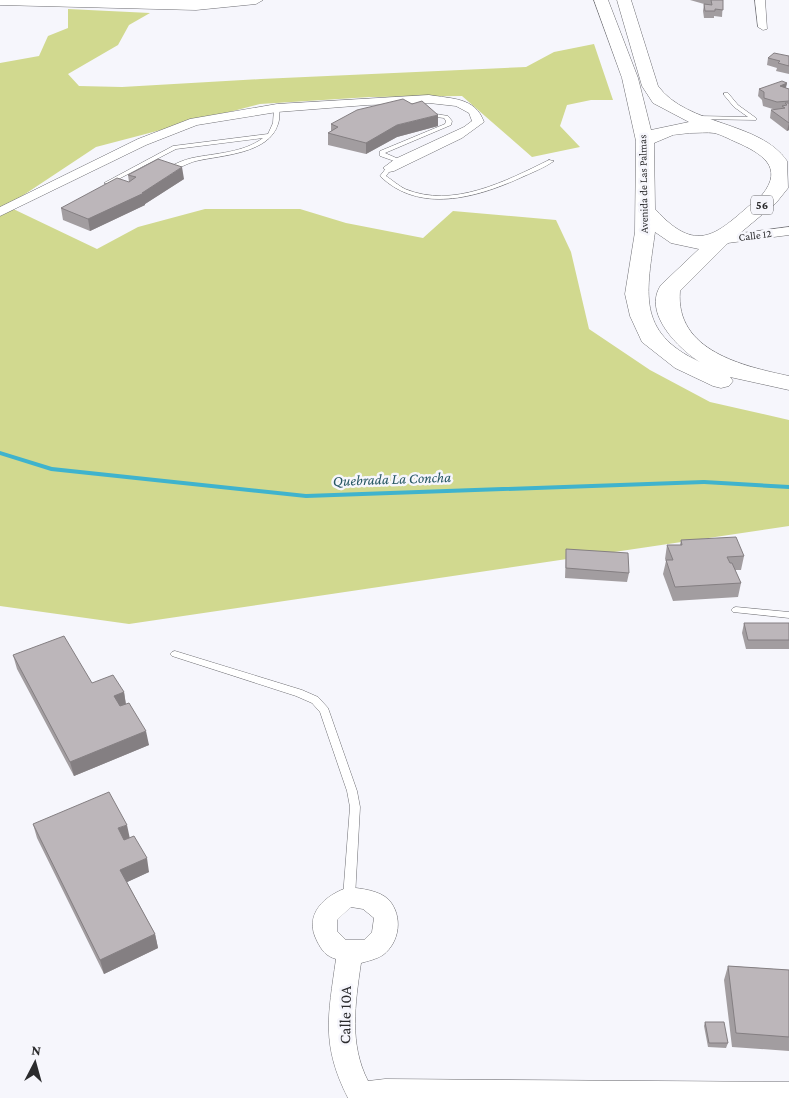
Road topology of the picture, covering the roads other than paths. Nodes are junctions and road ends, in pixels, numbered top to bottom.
1 (256, 0) edge
2 (601, 0) edge
3 (624, 0) edge
4 (760, 0) edge
5 (0, 1) edge
6 (763, 27) dead end
7 (726, 94) dead end
8 (277, 108) junction
9 (430, 116) edge
10 (693, 118) junction
11 (270, 135) junction
12 (738, 135) junction
13 (644, 141) junction
14 (551, 161) dead end
15 (394, 164) junction
16 (169, 169) edge
17 (96, 190) edge
18 (646, 211) junction
19 (0, 212) edge
20 (789, 231) edge
21 (720, 240) junction
22 (789, 383) edge
23 (789, 401) edge
24 (736, 610) dead end
25 (789, 615) edge
26 (175, 654) dead end
27 (349, 897) junction
28 (350, 952) junction
29 (789, 1095) edge
30 (357, 1097) edge

1 - 5 main road
2 - 13 main road, Avenida de Las Palmas
3 - 10 main road, 56
4 - 6 street
7 - 10 lane
8 - 11 lane
8 - 15 street
8 - 19 street
9 - 15 lane
10 - 12 main road, 56
11 - 16 lane
11 - 17 lane
12 - 13 main road
12 - 21 main road, 56
13 - 18 main road, Avenida de Las Palmas
14 - 15 lane
18 - 21 main road
18 - 23 main road, Avenida de Las Palmas
20 - 21 street, Calle 12
21 - 22 main road, 56
24 - 25 lane
26 - 27 lane
27 - 28 street
27 - 28 street
28 - 30 street, Calle 10A
29 - 30 street, Calle 10A

